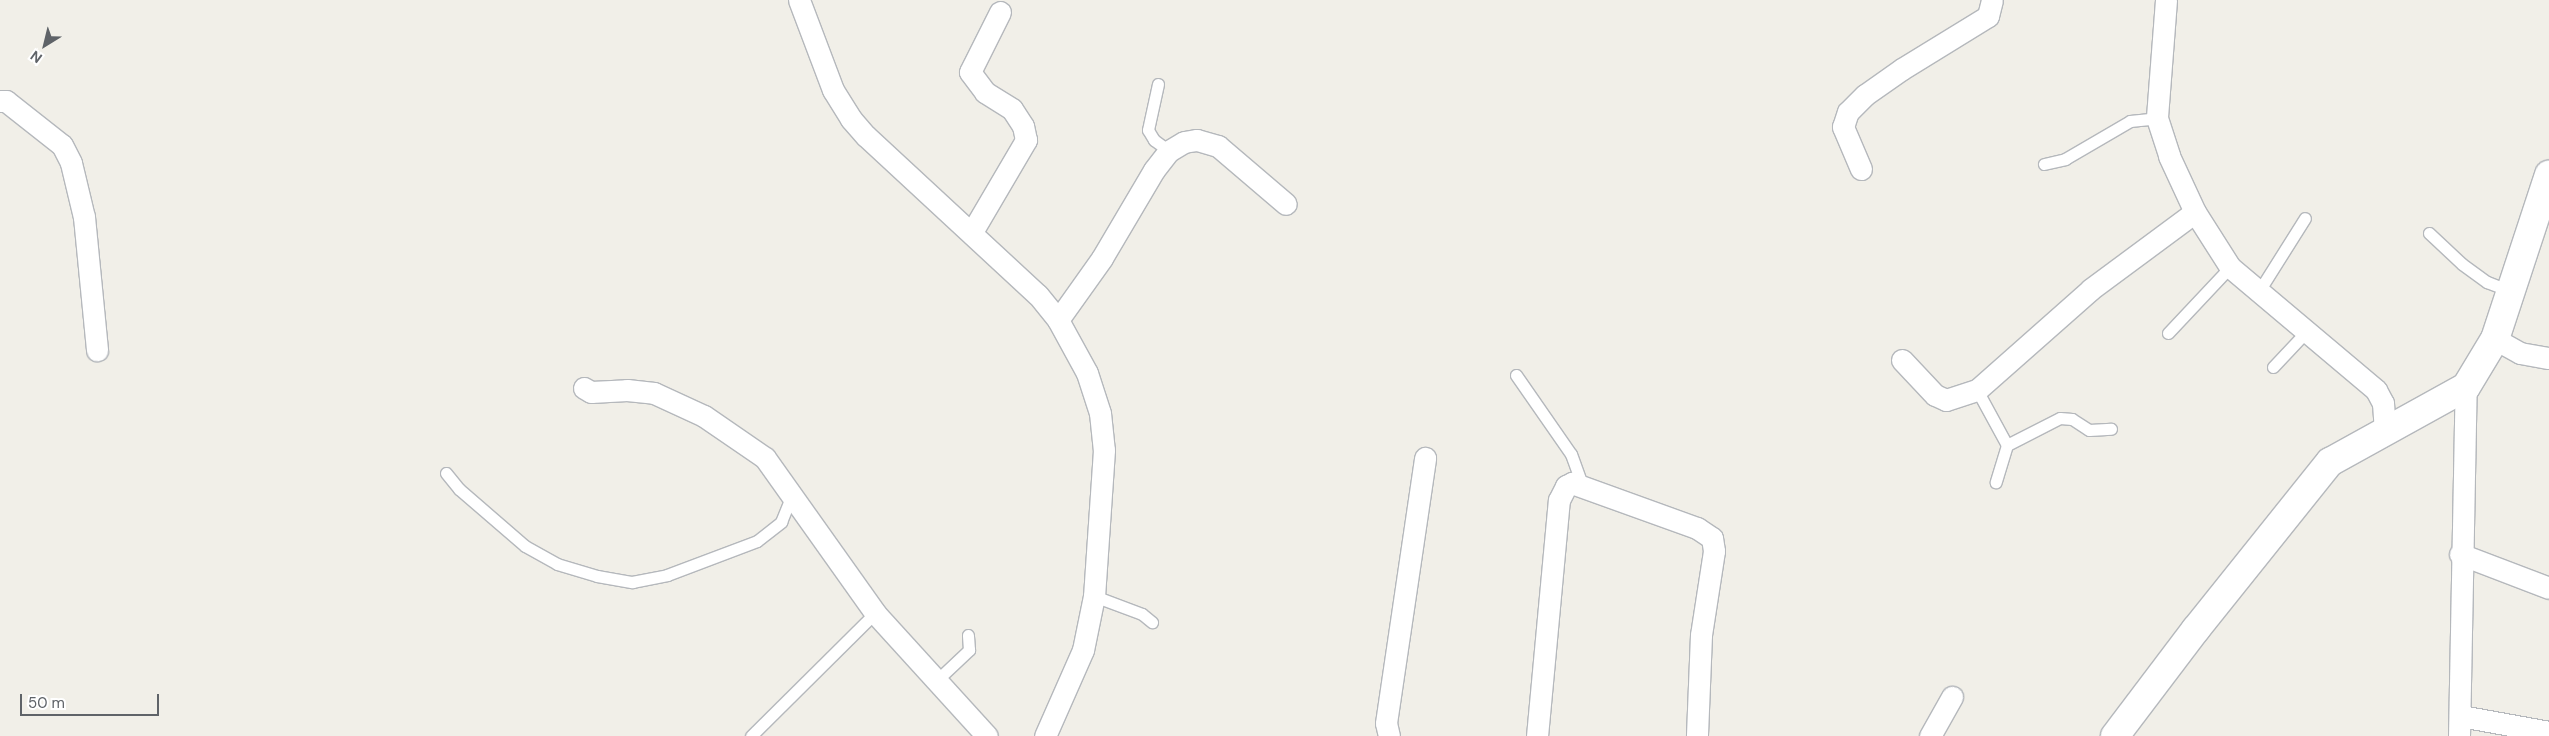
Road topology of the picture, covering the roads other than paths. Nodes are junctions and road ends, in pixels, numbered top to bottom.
1 (799, 0) edge
2 (1992, 0) edge
3 (2166, 0) edge
4 (1000, 12) dead end
5 (1158, 84) dead end
6 (0, 102) edge
7 (2157, 118) junction
8 (1169, 151) junction
9 (2044, 164) dead end
10 (1861, 169) dead end
11 (2549, 175) edge
12 (1286, 204) dead end
13 (2195, 212) junction
14 (2306, 218) dead end
15 (972, 232) junction
16 (2429, 233) dead end
17 (2230, 267) junction
18 (2259, 291) junction
19 (2511, 291) junction
20 (1058, 320) junction
21 (2168, 333) dead end
22 (2304, 333) junction
23 (2495, 339) junction
24 (97, 350) dead end
25 (2549, 358) edge
26 (1902, 360) dead end
27 (2272, 367) dead end
28 (1516, 375) dead end
29 (2466, 387) junction
30 (584, 388) dead end
31 (1977, 390) junction
32 (2110, 429) dead end
33 (2385, 430) junction
34 (2007, 445) junction
35 (1425, 458) dead end
36 (446, 473) dead end
37 (1996, 482) dead end
38 (1582, 485) junction
39 (792, 497) junction
40 (2460, 554) junction
41 (2549, 588) edge
42 (1094, 596) junction
43 (875, 614) junction
44 (1152, 622) dead end
45 (968, 635) dead end
46 (935, 682) junction
47 (1952, 697) dead end
48 (2460, 726) edge
49 (2549, 732) edge
50 (752, 736) edge
51 (987, 736) edge
52 (1045, 736) edge
53 (1389, 736) edge
54 (1538, 736) edge
55 (1697, 736) edge
56 (1930, 736) edge
57 (2115, 736) edge

1 - 15 street
2 - 10 street
3 - 7 street
4 - 15 street
5 - 8 lane
6 - 24 street
7 - 9 lane
7 - 13 street
8 - 12 street
8 - 20 street
11 - 19 street
13 - 17 street
13 - 31 street
14 - 18 lane
15 - 20 street
16 - 19 lane
17 - 18 street
17 - 21 lane
18 - 22 street
19 - 23 street
20 - 42 street
22 - 27 lane
22 - 33 street
23 - 25 street
23 - 29 street
26 - 31 street
28 - 38 lane
29 - 33 street
29 - 40 street
30 - 39 street
31 - 34 lane
32 - 34 lane
33 - 57 street
34 - 37 lane
35 - 53 street
36 - 39 lane
38 - 54 street
38 - 55 street
39 - 43 street
40 - 41 street
40 - 48 street
42 - 44 lane
42 - 52 street
43 - 46 street
43 - 50 lane
45 - 46 lane
46 - 51 street
47 - 56 street
48 - 49 street

